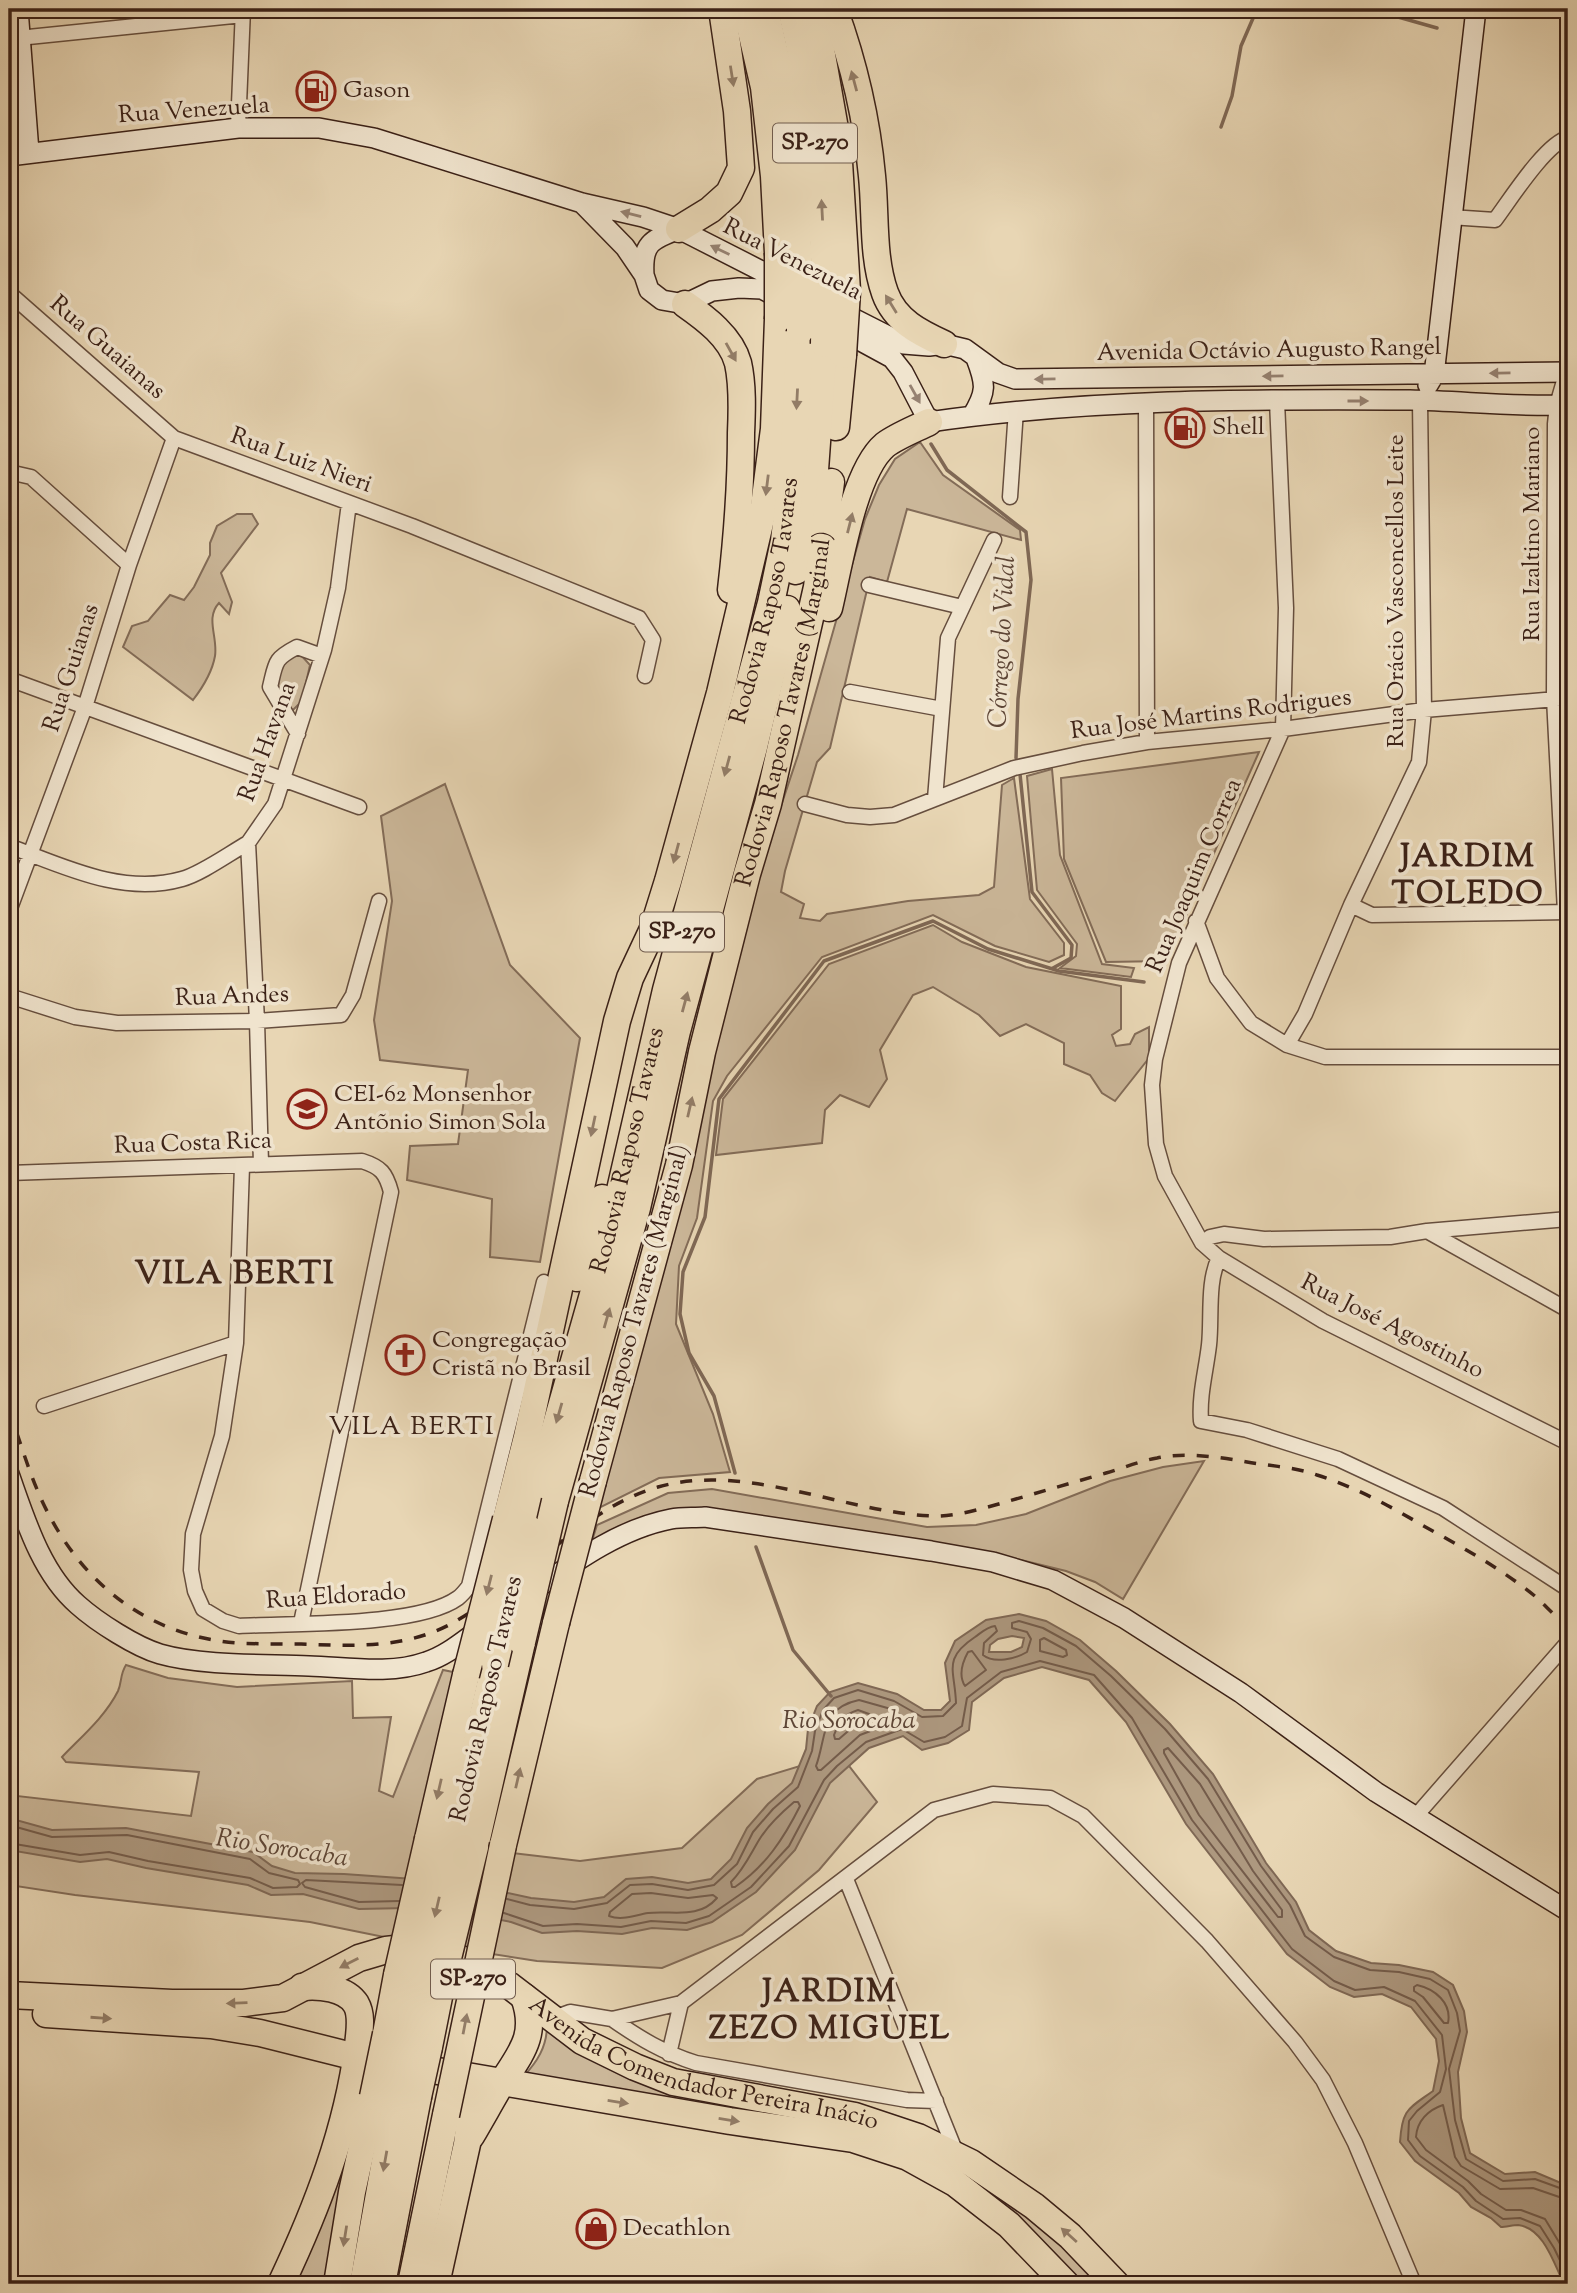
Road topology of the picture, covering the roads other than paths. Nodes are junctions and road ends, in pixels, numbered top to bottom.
1 (18, 9) edge
2 (722, 9) edge
3 (746, 9) edge
4 (765, 9) edge
5 (791, 9) edge
6 (814, 9) edge
7 (834, 9) edge
8 (1476, 9) edge
9 (243, 12) edge
10 (14, 38) edge
11 (238, 128) junction
12 (1568, 138) edge
13 (29, 152) junction
14 (9, 156) edge
15 (582, 203) junction
16 (1450, 217) junction
17 (679, 229) junction
18 (788, 259) junction
19 (644, 275) junction
20 (836, 284) junction
21 (9, 293) edge
22 (685, 303) junction
23 (789, 325) junction
24 (944, 344) junction
25 (833, 350) junction
26 (976, 358) junction
27 (1568, 370) edge
28 (1434, 374) junction
29 (1277, 401) junction
30 (1420, 401) junction
31 (1146, 402) junction
32 (1563, 405) edge
33 (1016, 410) junction
34 (972, 416) junction
35 (929, 422) junction
36 (173, 438) junction
37 (9, 472) edge
38 (1010, 497) dead end
39 (349, 503) junction
40 (994, 540) dead end
41 (130, 565) junction
42 (869, 585) dead end
43 (962, 607) junction
44 (322, 656) junction
45 (645, 676) dead end
46 (9, 679) edge
47 (850, 692) dead end
48 (720, 693) junction
49 (1561, 698) edge
50 (85, 707) junction
51 (942, 709) junction
52 (1423, 710) junction
53 (1283, 729) junction
54 (298, 734) junction
55 (1147, 742) junction
56 (283, 780) junction
57 (935, 799) junction
58 (805, 804) dead end
59 (359, 807) dead end
60 (248, 843) junction
61 (9, 846) edge
62 (30, 854) junction
63 (742, 894) junction
64 (379, 901) dead end
65 (1351, 905) junction
66 (9, 911) edge
67 (1567, 912) edge
68 (1196, 921) junction
69 (666, 990) junction
70 (9, 996) edge
71 (257, 1021) junction
72 (1287, 1045) junction
73 (1568, 1056) edge
74 (261, 1164) junction
75 (242, 1166) junction
76 (9, 1173) edge
77 (1568, 1219) edge
78 (1427, 1231) junction
79 (1202, 1242) junction
80 (1219, 1258) junction
81 (544, 1282) dead end
82 (1568, 1298) edge
83 (1553, 1303) junction
84 (1568, 1310) edge
85 (236, 1343) junction
86 (44, 1406) dead end
87 (527, 1437) junction
88 (1568, 1443) edge
89 (9, 1475) edge
90 (517, 1523) junction
91 (1568, 1589) edge
92 (301, 1623) junction
93 (1568, 1642) edge
94 (1415, 1816) junction
95 (452, 1842) junction
96 (846, 1879) junction
97 (1568, 1911) edge
98 (1568, 1941) edge
99 (1568, 1980) edge
100 (302, 1987) junction
101 (9, 1995) edge
102 (524, 1997) junction
103 (681, 2003) junction
104 (9, 2013) edge
105 (551, 2018) junction
106 (612, 2019) junction
107 (359, 2031) junction
108 (311, 2046) junction
109 (668, 2054) junction
110 (356, 2057) junction
111 (458, 2075) junction
112 (502, 2082) junction
113 (575, 2095) junction
114 (384, 2096) junction
115 (936, 2101) junction
116 (483, 2114) junction
117 (467, 2144) junction
118 (957, 2156) junction
119 (1009, 2225) junction
120 (281, 2284) edge
121 (337, 2284) edge
122 (363, 2284) edge
123 (382, 2284) edge
124 (411, 2284) edge
125 (436, 2284) edge
126 (1056, 2284) edge
127 (1066, 2284) edge
128 (1116, 2284) edge
129 (1414, 2284) edge

1 - 10 main road
2 -> 17 highway
3 - 18 highway, SP-270
4 - 18 highway, Rodovia Raposo Tavares / SP-270
20 -> 5 highway, SP-270
6 - 20 highway, SP-270
24 -> 7 highway
8 - 16 main road
9 - 10 street
9 - 11 street
10 - 13 main road
11 - 13 main road, Rua Venezuela
11 - 15 main road, Rua Venezuela
12 - 16 street
13 - 14 main road, Rua Venezuela
17 -> 15 main road, Rua Venezuela
15 - 19 main road, Rua Venezuela
16 - 28 main road
17 - 19 main road
24 -> 17 main road, Rua Venezuela
18 - 23 highway, Rodovia Raposo Tavares / SP-270, bridge
19 - 22 main road, Rua Venezuela
20 - 25 highway, SP-270, bridge
21 - 36 street, Rua Guaianas
22 -> 35 main road, Rua Venezuela
22 -> 48 highway
23 -> 48 highway
23 -> 69 highway, Rodovia Raposo Tavares / SP-270
24 - 26 main road, Rua Venezuela
25 - 63 highway, Rodovia Raposo Tavares (Marginal) / SP-270
95 -> 25 highway, Rodovia Raposo Tavares / SP-270, bridge
28 -> 26 main road, Avenida Octávio Augusto Rangel
26 - 34 main road
27 -> 28 main road, Avenida Octávio Augusto Rangel
27 - 32 street, Rua Izaltino Mariano
28 - 30 main road
29 -> 30 main road, Avenida Octávio Augusto Rangel
29 - 31 main road, Avenida Octávio Augusto Rangel
29 - 53 street
30 - 32 main road, Avenida Octávio Augusto Rangel
30 - 52 street, Rua Orácio Vasconcellos Leite
31 - 33 main road, Avenida Octávio Augusto Rangel
31 - 55 street
32 - 49 street, Rua Izaltino Mariano
33 - 34 main road, Avenida Octávio Augusto Rangel
33 - 38 street
34 - 35 main road, Avenida Octávio Augusto Rangel
63 -> 35 highway
36 - 39 street, Rua Luiz Nieri
36 - 41 street, Rua Guianas
37 - 41 street
39 - 44 street, Rua Havana
39 - 45 street, Rua Luiz Nieri
40 - 43 street
41 - 50 street, Rua Guianas
42 - 43 street
43 - 51 street
44 - 54 street, Rua Havana
44 - 54 street
46 - 50 street
47 - 51 street
48 -> 87 highway, SP-270
49 - 52 street, Rua José Martins Rodrigues
49 - 67 street, Rua Izaltino Mariano
50 - 56 street
50 - 62 street, Rua Guianas
51 - 57 street
52 - 53 street, Rua José Martins Rodrigues
52 - 65 street, Rua Orácio Vasconcellos Leite
53 - 55 street, Rua José Martins Rodrigues
53 - 68 street, Rua Joaquim Correa
54 - 56 street, Rua Havana
55 - 57 street, Rua José Martins Rodrigues
56 - 59 street
56 - 60 street, Rua Havana
57 - 58 street, Rua José Martins Rodrigues
60 - 62 street
60 - 71 street
61 - 62 street
62 - 66 street, Rua Guianas
124 -> 63 highway, Rodovia Raposo Tavares (Marginal) / SP-270, bridge
64 - 71 street, Rua Andes
65 - 67 street
65 - 72 street, Rua Orácio Vasconcellos Leite
68 - 72 street
68 - 79 street, Rua Joaquim Correa
69 - 87 highway
69 -> 90 highway, Rodovia Raposo Tavares / SP-270
70 - 71 street, Rua Andes
71 - 74 street
72 - 73 street
74 - 75 street, Rua Costa Rica
74 - 92 street, Rua Costa Rica
75 - 76 street, Rua Costa Rica
75 - 85 street, Rua Eldorado
77 - 78 street
78 - 79 street
78 - 83 street
79 - 80 street, Rua José Agostinho
80 - 88 street, Rua José Agostinho
80 - 91 street
81 - 92 street, Rua Eldorado
82 - 83 street
83 - 84 street
85 - 86 street
85 - 92 street, Rua Eldorado
87 - 90 highway, SP-270
89 - 94 main road
90 - 95 highway, Rodovia Raposo Tavares / SP-270, bridge
90 -> 95 highway, SP-270, bridge
93 - 94 street
94 - 97 main road
95 - 114 highway, Rodovia Raposo Tavares / SP-270, bridge
95 - 114 highway, Rodovia Raposo Tavares / SP-270, bridge
96 - 103 street
96 - 115 street
96 - 129 street
98 - 99 street
100 -> 101 highway, Avenida Comendador Pereira Inácio
102 -> 100 highway, Avenida Comendador Pereira Inácio
100 - 107 highway
102 - 105 highway, Avenida Comendador Pereira Inácio
102 - 112 highway
103 - 106 street
103 - 109 street
104 -> 108 highway
105 - 106 street
105 - 118 highway, Avenida Comendador Pereira Inácio
106 - 109 street
107 - 108 highway
107 - 110 highway
108 - 110 highway
108 - 114 highway
109 - 115 street
110 - 111 highway
110 - 114 highway
111 - 112 highway
111 - 117 highway
112 - 113 highway
112 - 116 highway
113 - 116 highway
113 -> 119 highway
114 - 120 highway
114 -> 121 highway, SP-270
114 -> 122 highway, Rodovia Raposo Tavares / SP-270
114 - 123 highway, Rodovia Raposo Tavares / SP-270
115 - 118 street
116 - 117 highway
117 - 125 highway
128 -> 118 highway, Avenida Comendador Pereira Inácio
119 - 126 highway
119 - 127 highway

